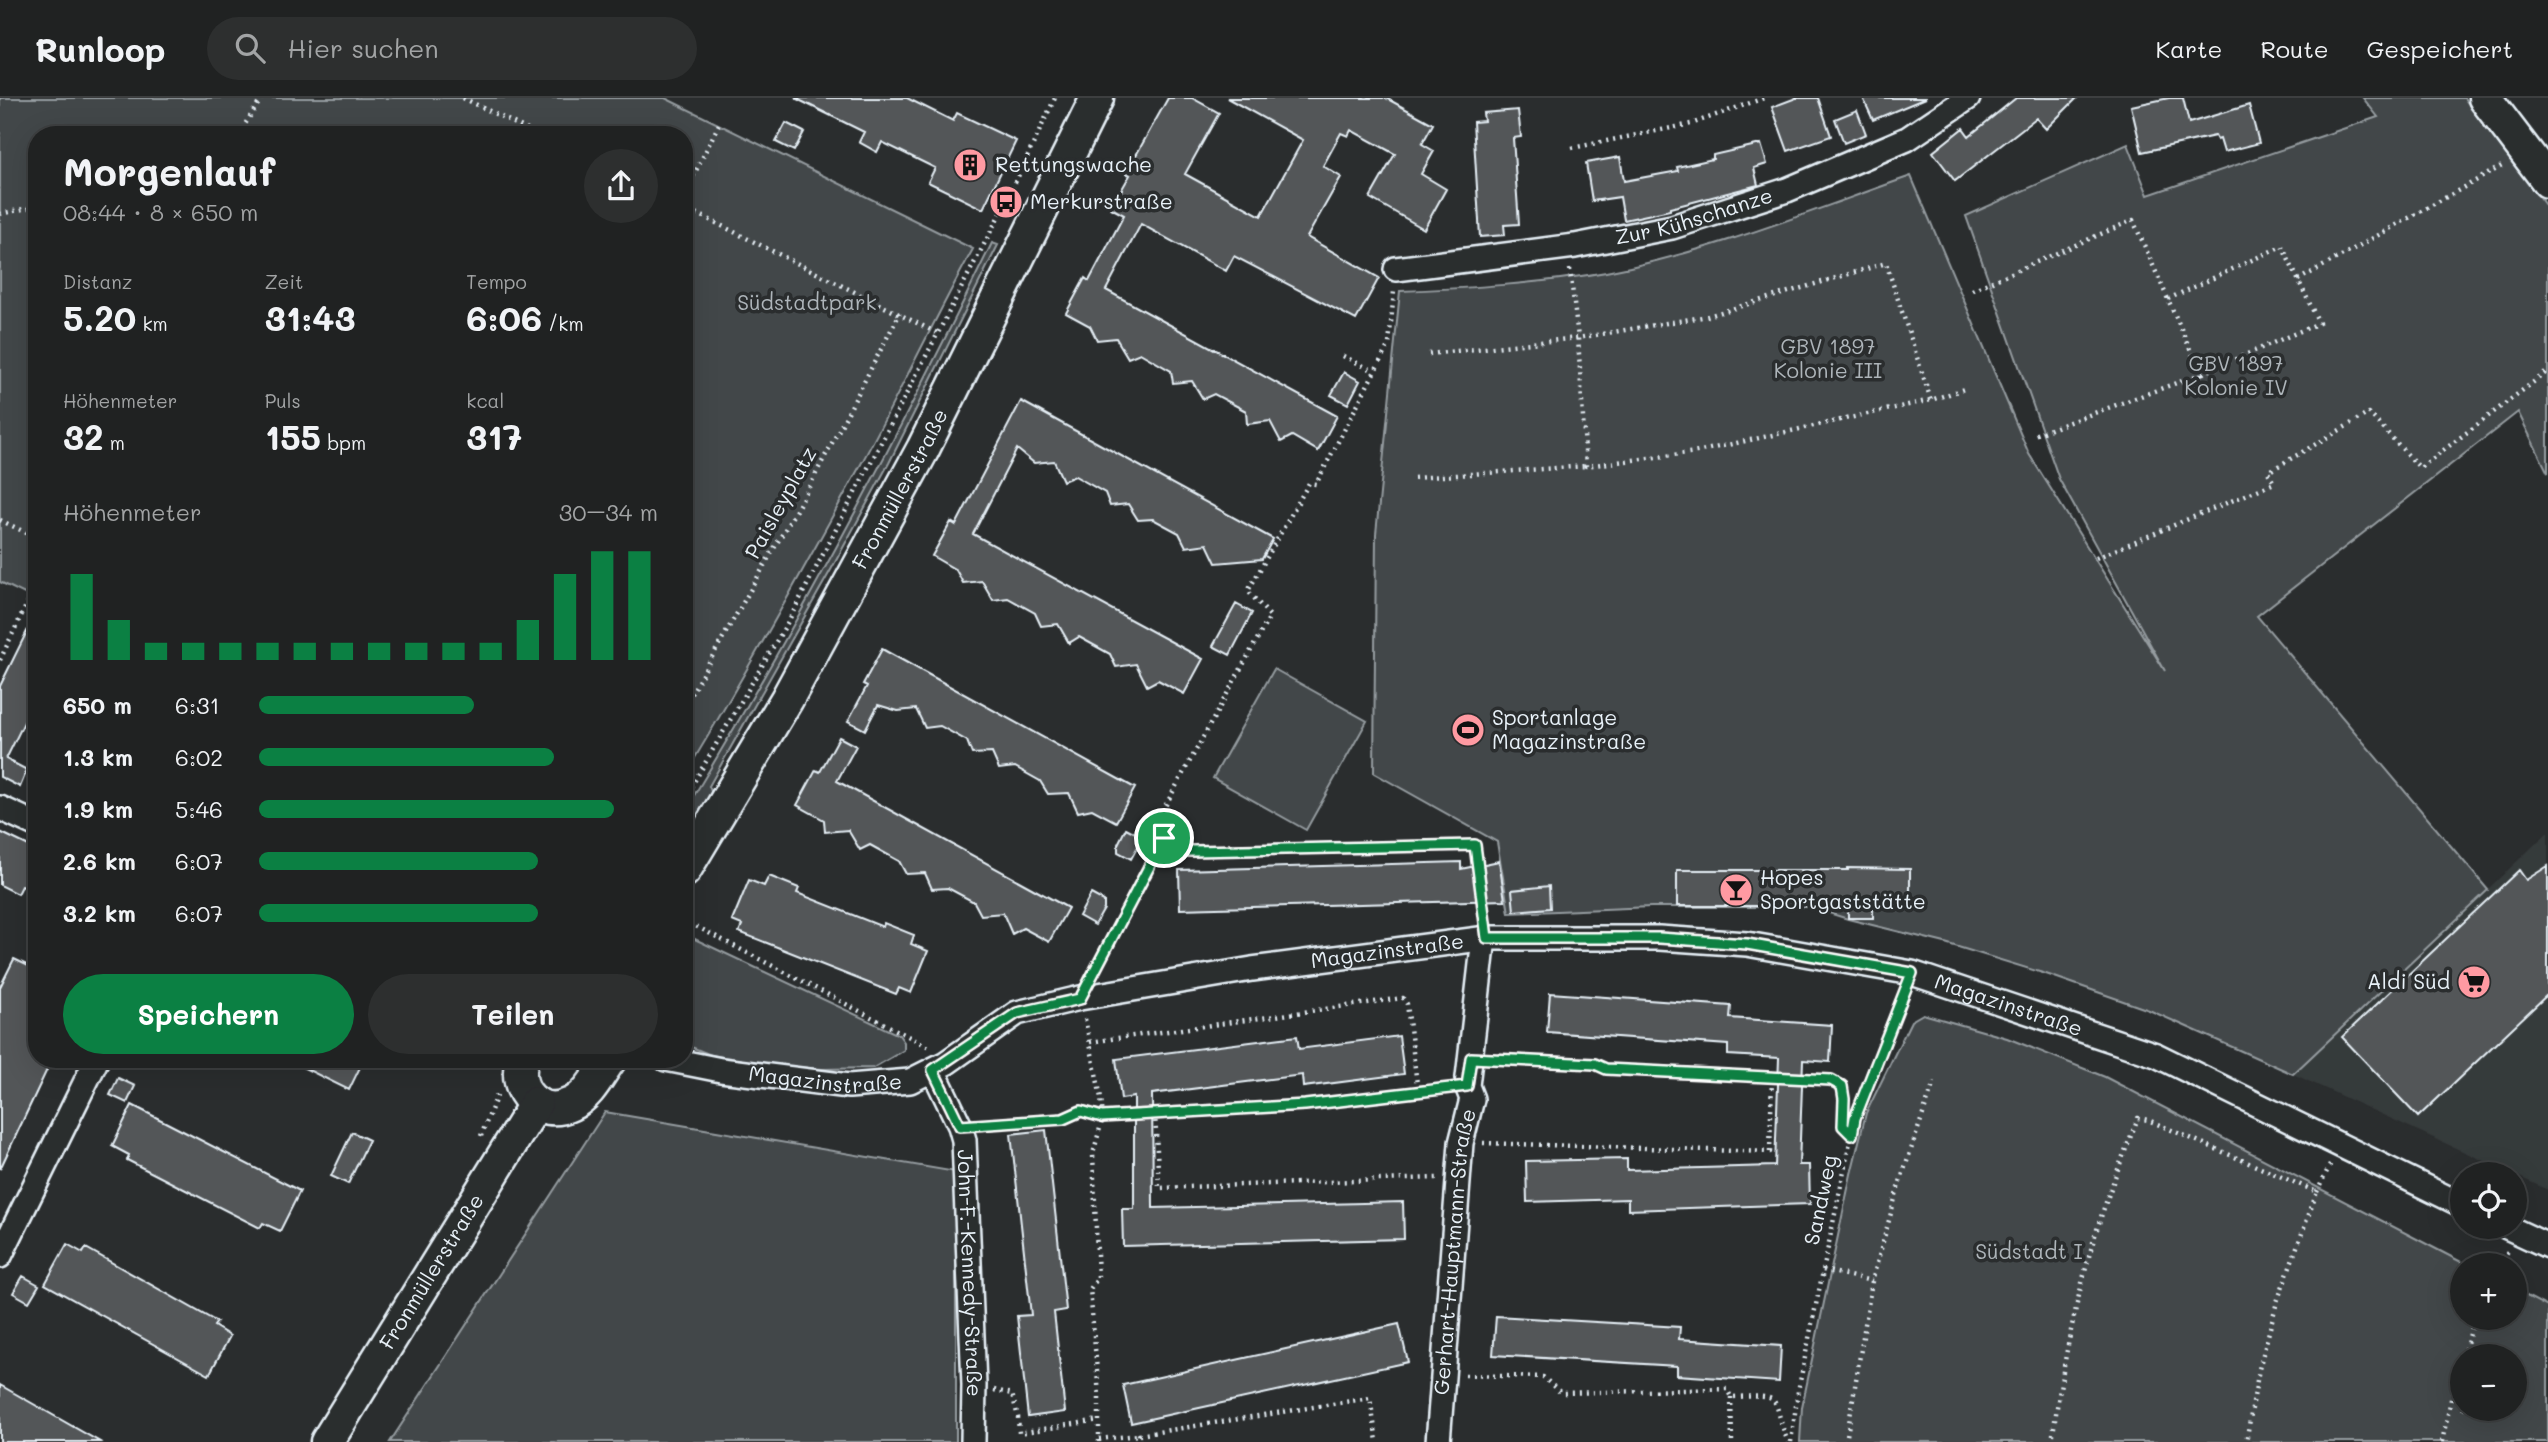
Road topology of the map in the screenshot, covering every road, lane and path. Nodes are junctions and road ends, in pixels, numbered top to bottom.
1 (262, 98) edge
2 (463, 98) edge
3 (1055, 98) edge
4 (1097, 98) edge
5 (1764, 98) edge
6 (1968, 98) edge
7 (2485, 98) edge
8 (719, 124) dead end
9 (244, 126) edge
10 (520, 126) edge
11 (1572, 148) dead end
12 (2527, 152) junction
13 (693, 177) edge
14 (2548, 181) edge
15 (28, 208) edge
16 (693, 211) edge
17 (0, 214) edge
18 (1568, 247) junction
19 (1396, 269) joint
20 (2298, 280) junction
21 (1972, 290) dead end
22 (2168, 299) junction
23 (900, 313) junction
24 (939, 334) junction
25 (1578, 338) junction
26 (1429, 354) dead end
27 (1343, 356) dead end
28 (1374, 371) junction
29 (2548, 371) edge
30 (2201, 374) junction
31 (1967, 388) dead end
32 (1931, 400) junction
33 (2034, 435) dead end
34 (1586, 466) junction
35 (1414, 478) dead end
36 (0, 520) edge
37 (28, 534) edge
38 (2096, 558) dead end
39 (28, 602) edge
40 (0, 660) edge
41 (693, 690) edge
42 (693, 784) edge
43 (0, 807) edge
44 (28, 821) edge
45 (1164, 838) junction
46 (693, 856) edge
47 (693, 925) edge
48 (1486, 938) junction
49 (1912, 973) junction
50 (1080, 999) junction
51 (1090, 1042) junction
52 (1471, 1058) junction
53 (693, 1064) edge
54 (940, 1067) junction
55 (93, 1068) edge
56 (519, 1068) edge
57 (604, 1068) edge
58 (1772, 1077) junction
59 (1934, 1082) dead end
60 (1467, 1086) junction
61 (1418, 1092) junction
62 (536, 1103) junction
63 (1155, 1114) junction
64 (1102, 1117) junction
65 (960, 1126) junction
66 (1852, 1135) junction
67 (1461, 1143) junction
68 (2339, 1145) junction
69 (1458, 1177) junction
70 (2316, 1192) junction
71 (2450, 1199) edge
72 (2527, 1236) edge
73 (2548, 1246) edge
74 (0, 1256) edge
75 (1823, 1270) junction
76 (1872, 1281) junction
77 (1443, 1374) junction
78 (974, 1385) junction
79 (1731, 1397) junction
80 (2450, 1404) edge
81 (1099, 1420) junction
82 (1140, 1439) edge
83 (1099, 1441) edge
84 (1377, 1441) edge
85 (327, 1442) edge
86 (973, 1442) edge
87 (1438, 1442) edge
88 (1732, 1442) edge
89 (1790, 1442) edge
90 (1846, 1442) edge
91 (2052, 1442) edge
92 (2246, 1442) edge
93 (2442, 1442) edge

1 - 9 path
2 - 10 path
3 - 24 path
4 - 46 main road, Fronmüllerstraße
5 - 11 path
6 - 18 street, Zur Kühschanze
7 - 12 main road
8 - 13 path
12 - 14 main road
12 - 20 path
15 - 17 path
16 - 23 path
18 - 19 street, Zur Kühschanze
18 - 25 path
19 - 28 path
20 - 22 path
20 - 30 path
21 - 22 path
22 - 30 path
23 - 24 path
23 - 41 path, Paisleyplatz
24 - 42 path
25 - 26 path
25 - 32 path
25 - 34 path
27 - 28 path
28 - 45 path
29 - 38 path
30 - 33 path
31 - 32 path
32 - 34 path
34 - 35 path
36 - 37 path
39 - 40 path
43 - 44 street
45 - 48 path
45 - 50 path
47 - 54 path
48 - 49 street, Magazinstraße
48 - 50 street, Magazinstraße
48 - 52 street, Gerhart-Hauptmann-Straße
49 - 66 path, Sandweg
49 - 68 street, Magazinstraße
50 - 51 path
50 - 54 street, Magazinstraße
51 - 61 path
51 - 64 path
52 - 58 path
52 - 60 street, Gerhart-Hauptmann-Straße
53 - 54 street, Magazinstraße
54 - 65 street, John-F.-Kennedy-Straße
55 - 74 street
56 - 62 main road
57 - 62 main road
58 - 66 path
58 - 67 path
59 - 76 path
60 - 61 path
60 - 67 street, Gerhart-Hauptmann-Straße
61 - 63 path
62 - 85 main road, Fronmüllerstraße
63 - 64 path
63 - 69 path
64 - 65 path
64 - 81 path
65 - 78 street, John-F.-Kennedy-Straße
66 - 75 path, Sandweg
67 - 69 street, Gerhart-Hauptmann-Straße
68 - 70 path
68 - 71 street, Magazinstraße
69 - 77 street, Gerhart-Hauptmann-Straße
70 - 91 path
70 - 92 path
72 - 73 street
75 - 76 path
75 - 89 path, Sandweg
76 - 90 path
77 - 79 path
77 - 87 street, Gerhart-Hauptmann-Straße
78 - 81 path
78 - 86 street, John-F.-Kennedy-Straße
79 - 88 path
79 - 89 path
80 - 93 path
81 - 83 path
82 - 83 path
82 - 84 path

